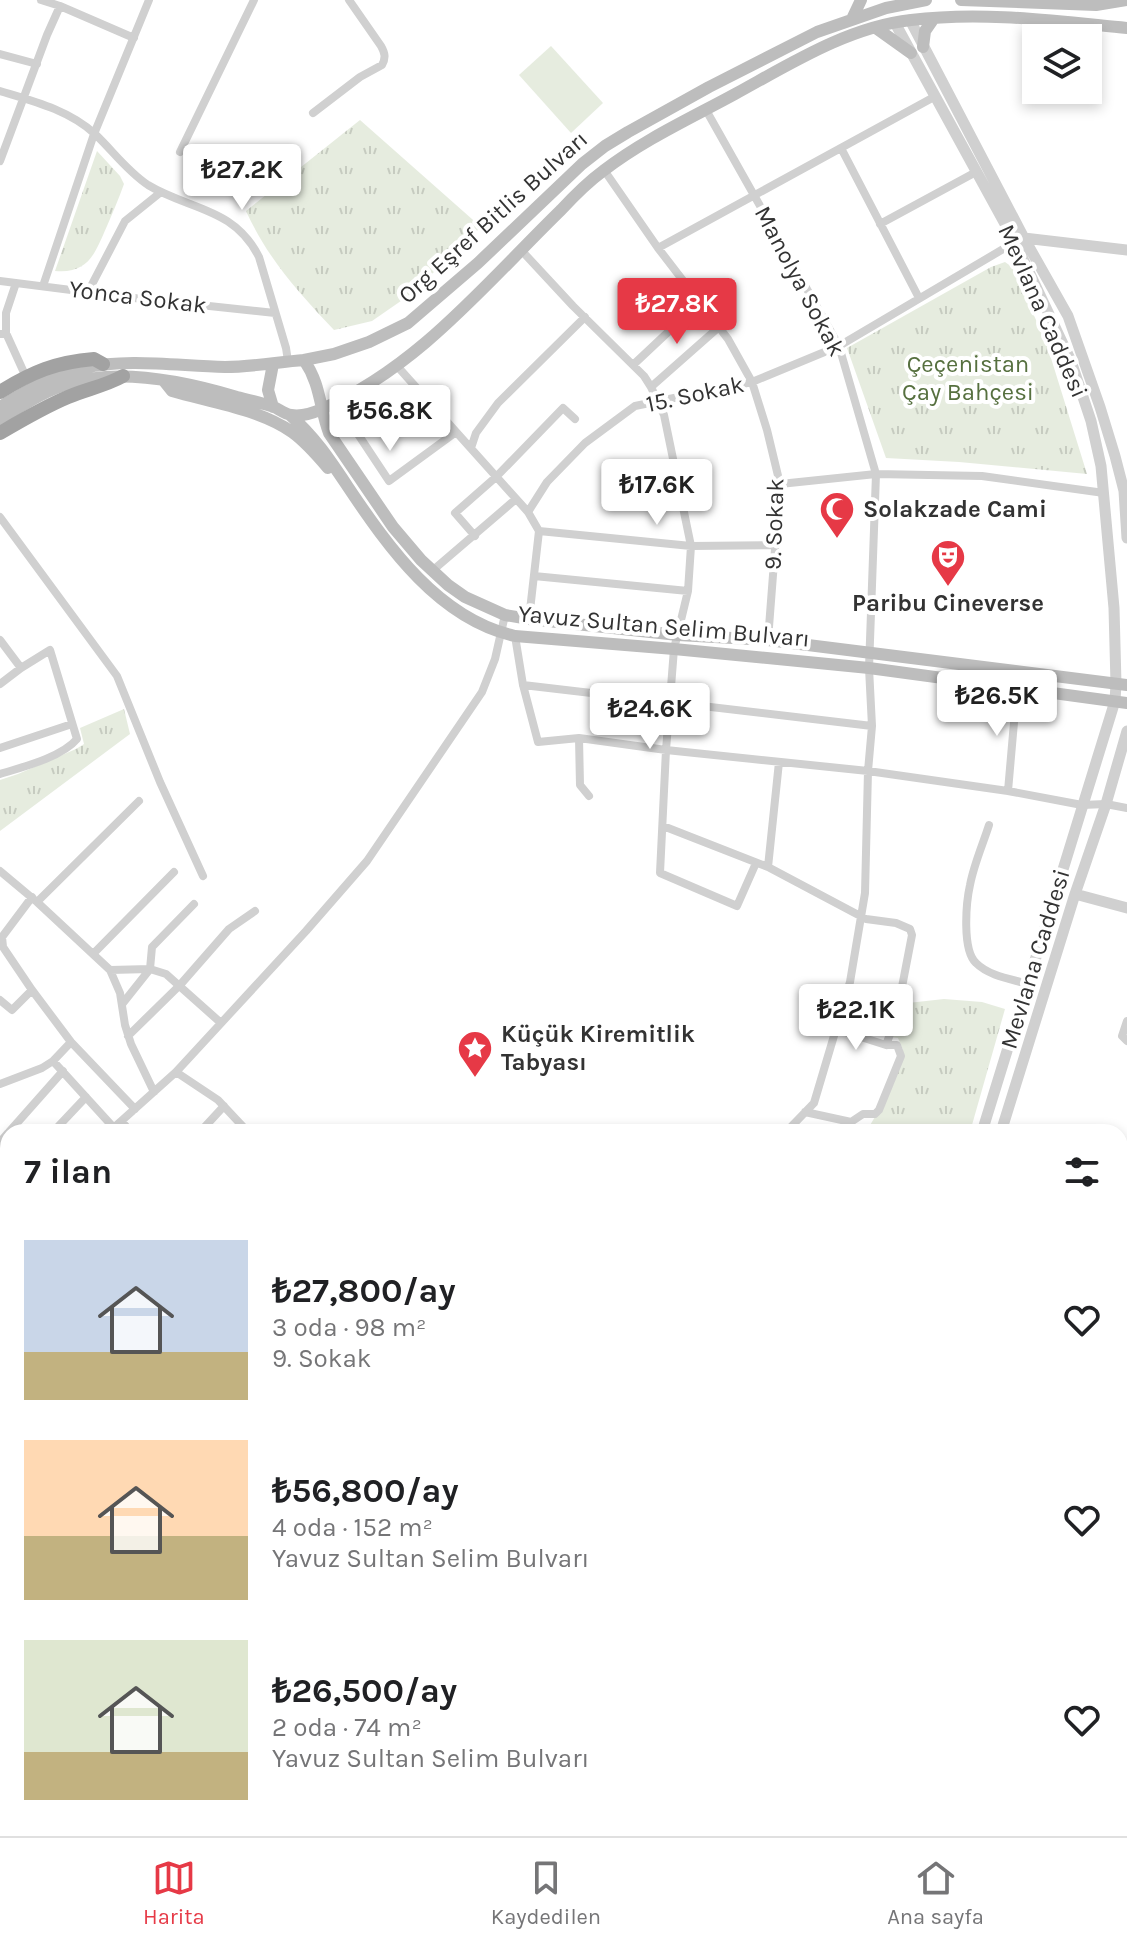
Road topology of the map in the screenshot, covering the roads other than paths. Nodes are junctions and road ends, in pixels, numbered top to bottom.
1 (41, 0) edge
2 (149, 0) edge
3 (254, 0) edge
4 (349, 0) edge
5 (861, 0) edge
6 (926, 0) edge
7 (961, 0) edge
8 (1127, 0) edge
9 (902, 2) edge
10 (882, 4) edge
11 (60, 6) junction
12 (934, 18) junction
13 (852, 19) junction
14 (910, 20) junction
15 (895, 23) junction
16 (876, 28) junction
17 (1127, 28) edge
18 (134, 38) junction
19 (917, 50) junction
20 (0, 54) edge
21 (37, 64) junction
22 (0, 91) edge
23 (934, 97) junction
24 (24, 98) junction
25 (706, 110) junction
26 (313, 113) dead end
27 (94, 134) junction
28 (841, 148) junction
29 (180, 152) dead end
30 (0, 161) edge
31 (604, 170) junction
32 (976, 172) junction
33 (161, 192) junction
34 (755, 194) junction
35 (880, 224) junction
36 (1019, 240) junction
37 (658, 248) junction
38 (521, 250) junction
39 (1127, 250) edge
40 (0, 281) edge
41 (16, 283) junction
42 (43, 286) junction
43 (88, 292) junction
44 (919, 298) junction
45 (699, 303) junction
46 (275, 313) junction
47 (585, 317) junction
48 (719, 327) junction
49 (3, 334) edge
50 (839, 346) junction
51 (304, 360) junction
52 (288, 361) junction
53 (103, 364) junction
54 (273, 364) junction
55 (633, 365) junction
56 (397, 366) junction
57 (123, 376) junction
58 (26, 377) junction
59 (164, 381) junction
60 (752, 382) junction
61 (651, 387) junction
62 (0, 392) edge
63 (336, 401) junction
64 (659, 401) junction
65 (0, 407) edge
66 (273, 407) junction
67 (322, 409) junction
68 (290, 415) junction
69 (0, 419) edge
70 (575, 419) dead end
71 (456, 432) junction
72 (0, 433) edge
73 (471, 448) junction
74 (876, 474) junction
75 (341, 476) junction
76 (496, 477) junction
77 (780, 484) junction
78 (1126, 491) edge
79 (1104, 493) junction
80 (516, 499) junction
81 (528, 512) junction
82 (0, 517) edge
83 (539, 531) junction
84 (475, 536) junction
85 (1127, 538) edge
86 (775, 545) junction
87 (691, 546) junction
88 (432, 571) junction
89 (534, 576) junction
90 (688, 591) junction
91 (505, 615) junction
92 (529, 619) junction
93 (508, 634) junction
94 (678, 635) junction
95 (0, 640) edge
96 (768, 640) junction
97 (674, 649) junction
98 (870, 652) junction
99 (21, 668) junction
100 (869, 668) junction
101 (0, 684) edge
102 (523, 685) junction
103 (1122, 685) edge
104 (1017, 688) junction
105 (670, 702) junction
106 (1121, 702) edge
107 (72, 724) junction
108 (872, 726) junction
109 (1127, 731) edge
110 (579, 738) junction
111 (0, 748) edge
112 (666, 750) junction
113 (779, 762) junction
114 (868, 771) junction
115 (0, 774) edge
116 (1008, 791) junction
117 (589, 796) dead end
118 (139, 801) dead end
119 (1106, 804) junction
120 (1082, 805) junction
121 (1127, 808) edge
122 (989, 825) dead end
123 (663, 826) junction
124 (756, 863) junction
125 (768, 867) junction
126 (0, 871) edge
127 (174, 872) dead end
128 (203, 876) dead end
129 (1075, 894) junction
130 (35, 900) junction
131 (194, 904) dead end
132 (1127, 908) edge
133 (255, 911) dead end
134 (861, 916) junction
135 (93, 954) junction
136 (150, 969) junction
137 (110, 970) junction
138 (1028, 984) junction
139 (180, 985) junction
140 (32, 990) junction
141 (0, 1000) edge
142 (123, 1003) junction
143 (1127, 1021) edge
144 (221, 1023) junction
145 (836, 1029) junction
146 (128, 1036) junction
147 (1127, 1041) edge
148 (71, 1042) junction
149 (886, 1045) junction
150 (53, 1061) junction
151 (63, 1071) junction
152 (176, 1072) junction
153 (0, 1084) edge
154 (154, 1092) junction
155 (86, 1097) junction
156 (224, 1106) junction
157 (135, 1109) junction
158 (805, 1112) junction
159 (15, 1124) edge
160 (61, 1124) edge
161 (112, 1124) edge
162 (118, 1124) edge
163 (207, 1124) edge
164 (241, 1124) edge
165 (794, 1124) edge
166 (984, 1124) edge
167 (1004, 1124) edge

1 - 11 street
2 - 18 street
3 - 29 street
4 - 26 street
5 - 13 main road
6 - 9 main road, Org Eşref Bitlis Bulvarı
7 - 8 main road
9 - 10 main road, Org Eşref Bitlis Bulvarı
9 - 14 main road
10 - 13 main road, Org Eşref Bitlis Bulvarı
10 - 15 main road
11 - 18 street
11 - 21 street
12 - 14 main road
12 - 17 main road
12 - 19 main road
13 - 51 main road, Org Eşref Bitlis Bulvarı
14 - 15 main road
14 - 19 street, Mevlana Caddesi
15 - 16 main road
15 - 19 street, Mevlana Caddesi
16 - 19 main road
16 - 25 main road
18 - 27 street
19 - 23 street, Mevlana Caddesi
19 - 36 street, Mevlana Caddesi
20 - 21 street
21 - 24 street
22 - 24 street
23 - 28 street
23 - 32 street, Mevlana Caddesi
24 - 27 street
24 - 30 street
25 - 31 main road
25 - 34 street, Manolya Sokak
27 - 33 street
27 - 42 street
28 - 34 street
28 - 35 street
31 - 37 street, 9. Sokak
31 - 38 main road
32 - 35 street
32 - 36 street, Mevlana Caddesi
33 - 43 street
33 - 46 street
34 - 37 street
34 - 50 street, Manolya Sokak
35 - 44 street
36 - 39 street
36 - 44 street, 15. Sokak
36 - 78 street, Mevlana Caddesi
36 - 79 street, Mevlana Caddesi
37 - 45 street, 9. Sokak
38 - 47 street
38 - 56 main road
40 - 41 street, Yonca Sokak
41 - 42 street, Yonca Sokak
41 - 49 street
42 - 43 street, Yonca Sokak
43 - 46 street, Yonca Sokak
44 - 50 street, 15. Sokak
45 - 48 street, 9. Sokak
45 - 55 street
46 - 52 street
47 - 55 street
47 - 73 street
48 - 60 street, 9. Sokak
48 - 61 street
49 - 58 street
50 - 60 street, 15. Sokak
50 - 74 street, Manolya Sokak
51 - 52 main road
51 - 67 main road
52 - 54 main road
53 - 54 main road
53 - 58 highway
53 - 65 main road
54 - 66 main road
55 - 61 street
56 - 63 main road
56 - 71 street
57 - 59 main road
57 - 69 main road
57 - 72 highway
58 - 62 highway
59 - 66 main road
59 - 75 main road
60 - 64 street, 15. Sokak
60 - 77 street, 9. Sokak
61 - 64 street
63 - 67 main road
63 - 71 street
64 - 81 street, 15. Sokak
64 - 87 street
66 - 68 main road
67 - 68 main road
67 - 88 main road, Yavuz Sultan Selim Bulvarı
68 - 75 main road, Yavuz Sultan Selim Bulvarı
70 - 76 street
71 - 73 street
73 - 76 street
74 - 77 street
74 - 79 street
74 - 98 street, Manolya Sokak
75 - 93 main road, Yavuz Sultan Selim Bulvarı
76 - 80 street
76 - 84 street
77 - 86 street, 9. Sokak
78 - 79 street
78 - 85 street, Mevlana Caddesi
79 - 103 street, Mevlana Caddesi
80 - 81 street
80 - 84 street
81 - 83 street
82 - 128 street
83 - 87 street
83 - 89 street
84 - 88 street
86 - 87 street
86 - 96 street, 9. Sokak
87 - 90 street
88 - 91 main road, Yavuz Sultan Selim Bulvarı
89 - 90 street
89 - 92 street
90 - 94 street
91 - 92 main road, Yavuz Sultan Selim Bulvarı
91 - 93 street
92 - 94 main road, Yavuz Sultan Selim Bulvarı
93 - 97 main road, Yavuz Sultan Selim Bulvarı
93 - 102 street
93 - 144 street
94 - 96 main road, Yavuz Sultan Selim Bulvarı
94 - 97 street
95 - 99 street
96 - 98 main road, Yavuz Sultan Selim Bulvarı
97 - 100 main road, Yavuz Sultan Selim Bulvarı
97 - 105 street
98 - 100 street, Manolya Sokak
98 - 103 main road, Yavuz Sultan Selim Bulvarı
99 - 101 street
99 - 107 street
100 - 104 main road, Yavuz Sultan Selim Bulvarı
100 - 108 street, Manolya Sokak
102 - 105 street
102 - 110 street
103 - 106 street, Mevlana Caddesi
104 - 106 main road, Yavuz Sultan Selim Bulvarı
104 - 116 street
105 - 108 street
105 - 112 street
106 - 120 street, Mevlana Caddesi
107 - 111 street
107 - 115 street
108 - 114 street, Manolya Sokak
109 - 119 street, Mevlana Caddesi
110 - 112 street
110 - 117 street
112 - 113 street
112 - 123 street
113 - 114 street
113 - 125 street
114 - 116 street
114 - 134 street, Manolya Sokak
116 - 120 street
118 - 130 street
119 - 120 street
119 - 121 street
119 - 129 street, Mevlana Caddesi
120 - 138 street, Mevlana Caddesi
122 - 138 street
123 - 124 street
123 - 124 street
124 - 125 street
125 - 134 street
126 - 130 street
127 - 135 street
129 - 132 street
129 - 167 street, Mevlana Caddesi
130 - 135 street
130 - 140 street
131 - 136 street
133 - 139 street
134 - 145 street, Manolya Sokak
134 - 149 street
135 - 137 street
136 - 137 street
136 - 139 street
136 - 142 street
137 - 142 street
138 - 166 street, Mevlana Caddesi
139 - 144 street
139 - 146 street
140 - 141 street
140 - 148 street
142 - 146 street
143 - 147 street
144 - 152 street
145 - 149 street
145 - 158 street, Manolya Sokak
146 - 154 street
148 - 150 street
148 - 157 street
149 - 158 street
150 - 151 street
150 - 153 street
151 - 155 street
151 - 159 street
152 - 154 street
152 - 156 street
154 - 157 street
155 - 160 street
155 - 161 street
156 - 163 street
156 - 164 street
157 - 162 street
158 - 165 street, Manolya Sokak

